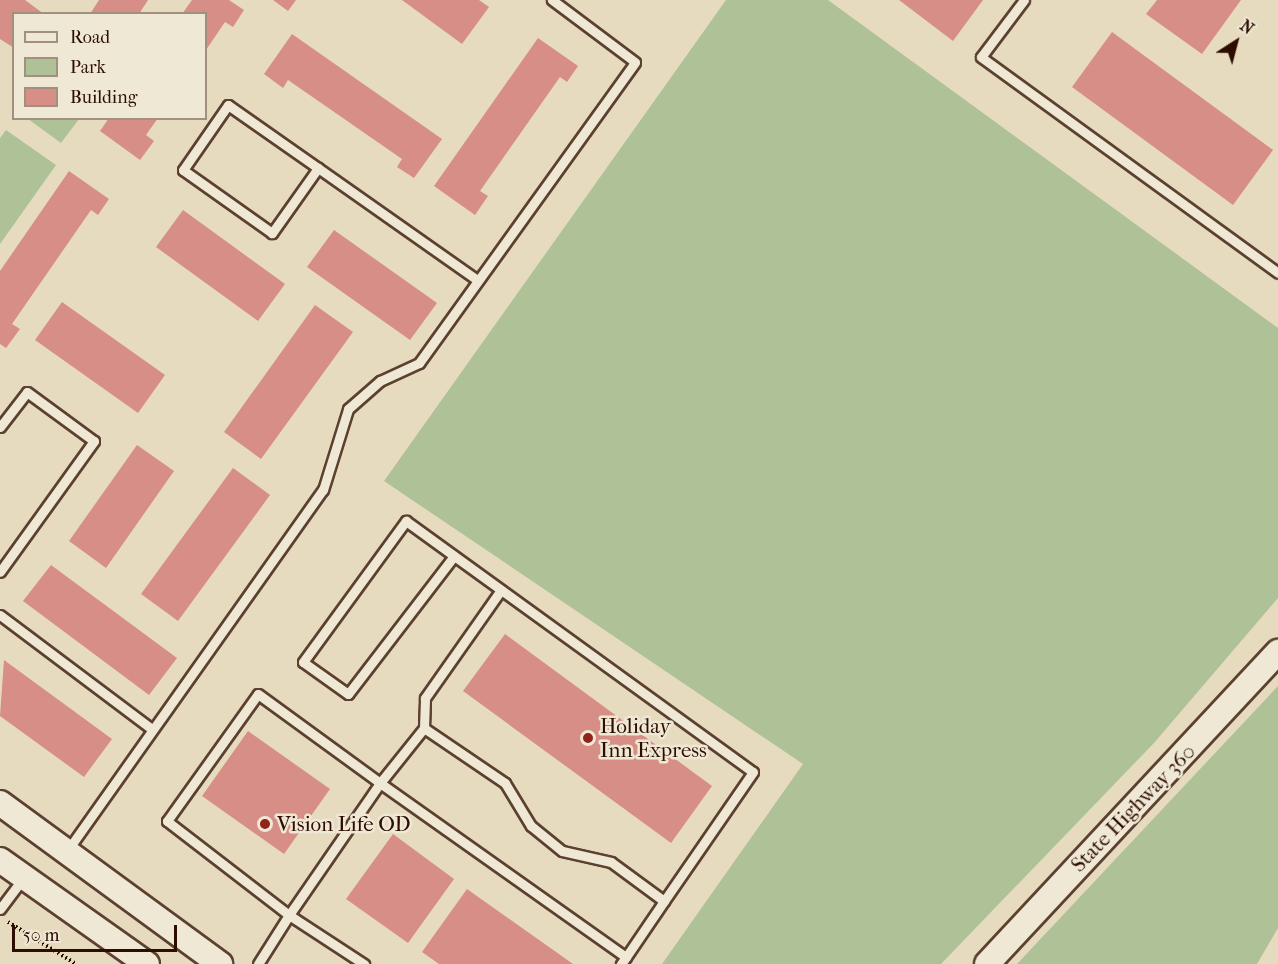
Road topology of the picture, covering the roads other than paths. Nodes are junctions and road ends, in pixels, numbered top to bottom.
1 (552, 0) edge
2 (1024, 0) edge
3 (318, 168) junction
4 (1278, 273) edge
5 (476, 279) junction
6 (0, 427) edge
7 (454, 556) junction
8 (0, 572) edge
9 (501, 590) junction
10 (0, 615) edge
11 (1278, 652) edge
12 (424, 728) junction
13 (152, 729) junction
14 (380, 783) junction
15 (0, 802) edge
16 (67, 852) junction
17 (0, 860) edge
18 (25, 875) junction
19 (664, 901) junction
20 (0, 909) edge
21 (289, 915) junction
22 (623, 961) edge
23 (147, 964) edge
24 (220, 964) edge
25 (258, 964) edge
26 (364, 964) edge
27 (987, 964) edge

1 - 5 lane
2 - 4 lane
3 - 3 lane
3 - 5 lane
5 - 13 lane
6 - 8 lane
7 - 7 lane
7 - 9 lane
9 - 12 lane
9 - 19 lane
10 - 13 lane
11 - 27 main road, State Highway 360
12 - 14 lane
12 - 19 lane
13 - 16 lane
14 - 21 lane
14 - 21 lane
14 - 22 lane
15 - 16 main road
16 - 24 main road
17 - 18 main road
18 - 20 lane
18 - 23 main road
19 - 22 lane
21 - 25 lane
21 - 26 lane

